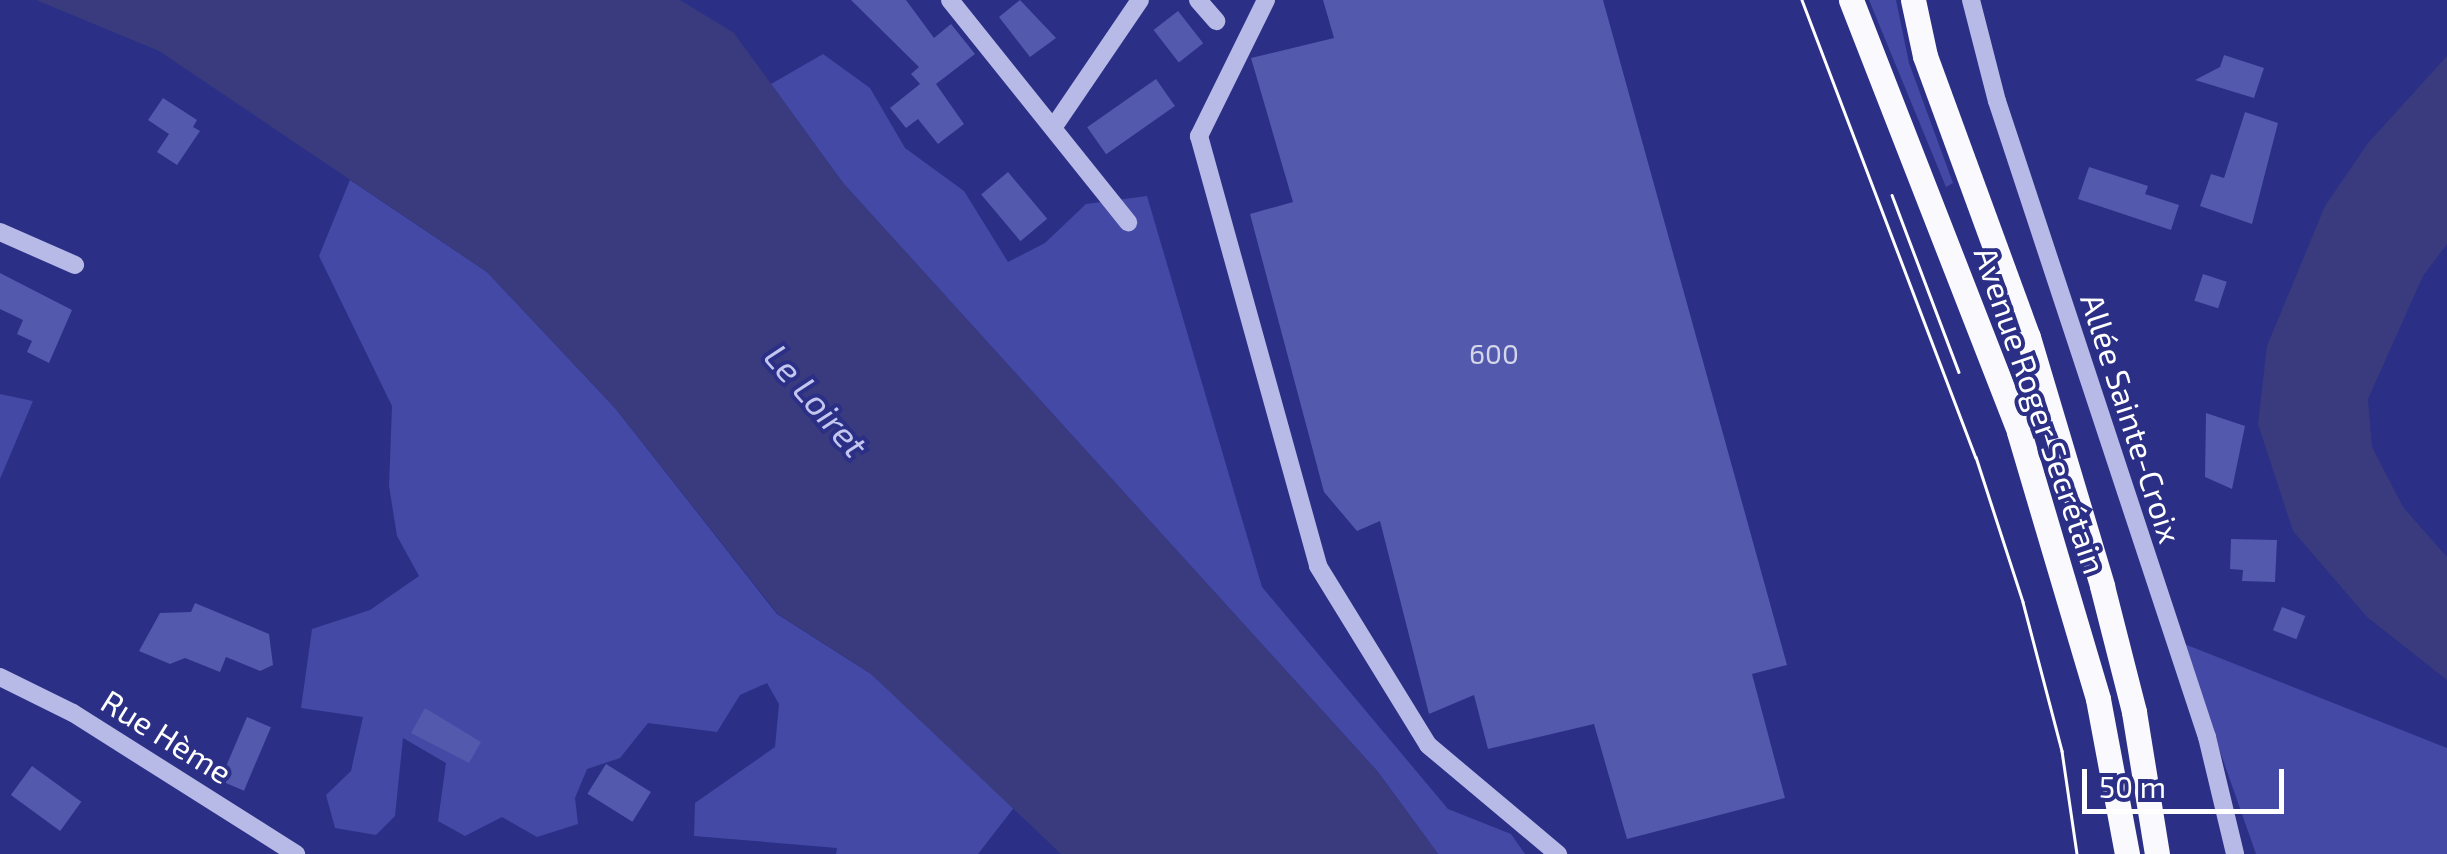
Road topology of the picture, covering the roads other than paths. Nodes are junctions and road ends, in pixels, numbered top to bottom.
1 (950, 0) edge
2 (1140, 0) edge
3 (1198, 0) edge
4 (1266, 0) edge
5 (1851, 0) edge
6 (1913, 0) edge
7 (1971, 0) edge
8 (1216, 21) dead end
9 (1055, 125) junction
10 (1128, 222) dead end
11 (0, 232) edge
12 (75, 265) dead end
13 (0, 677) edge
14 (296, 854) edge
15 (1558, 854) edge
16 (2127, 854) edge
17 (2157, 854) edge
18 (2236, 854) edge

1 - 9 street
2 - 9 street
3 - 8 street
4 - 15 street
5 - 16 main road, Avenue Roger Secrétain
6 - 17 main road, Avenue Roger Secrétain
7 - 18 street, Allée Sainte-Croix
9 - 10 street
11 - 12 street
13 - 14 street, Rue Hème

